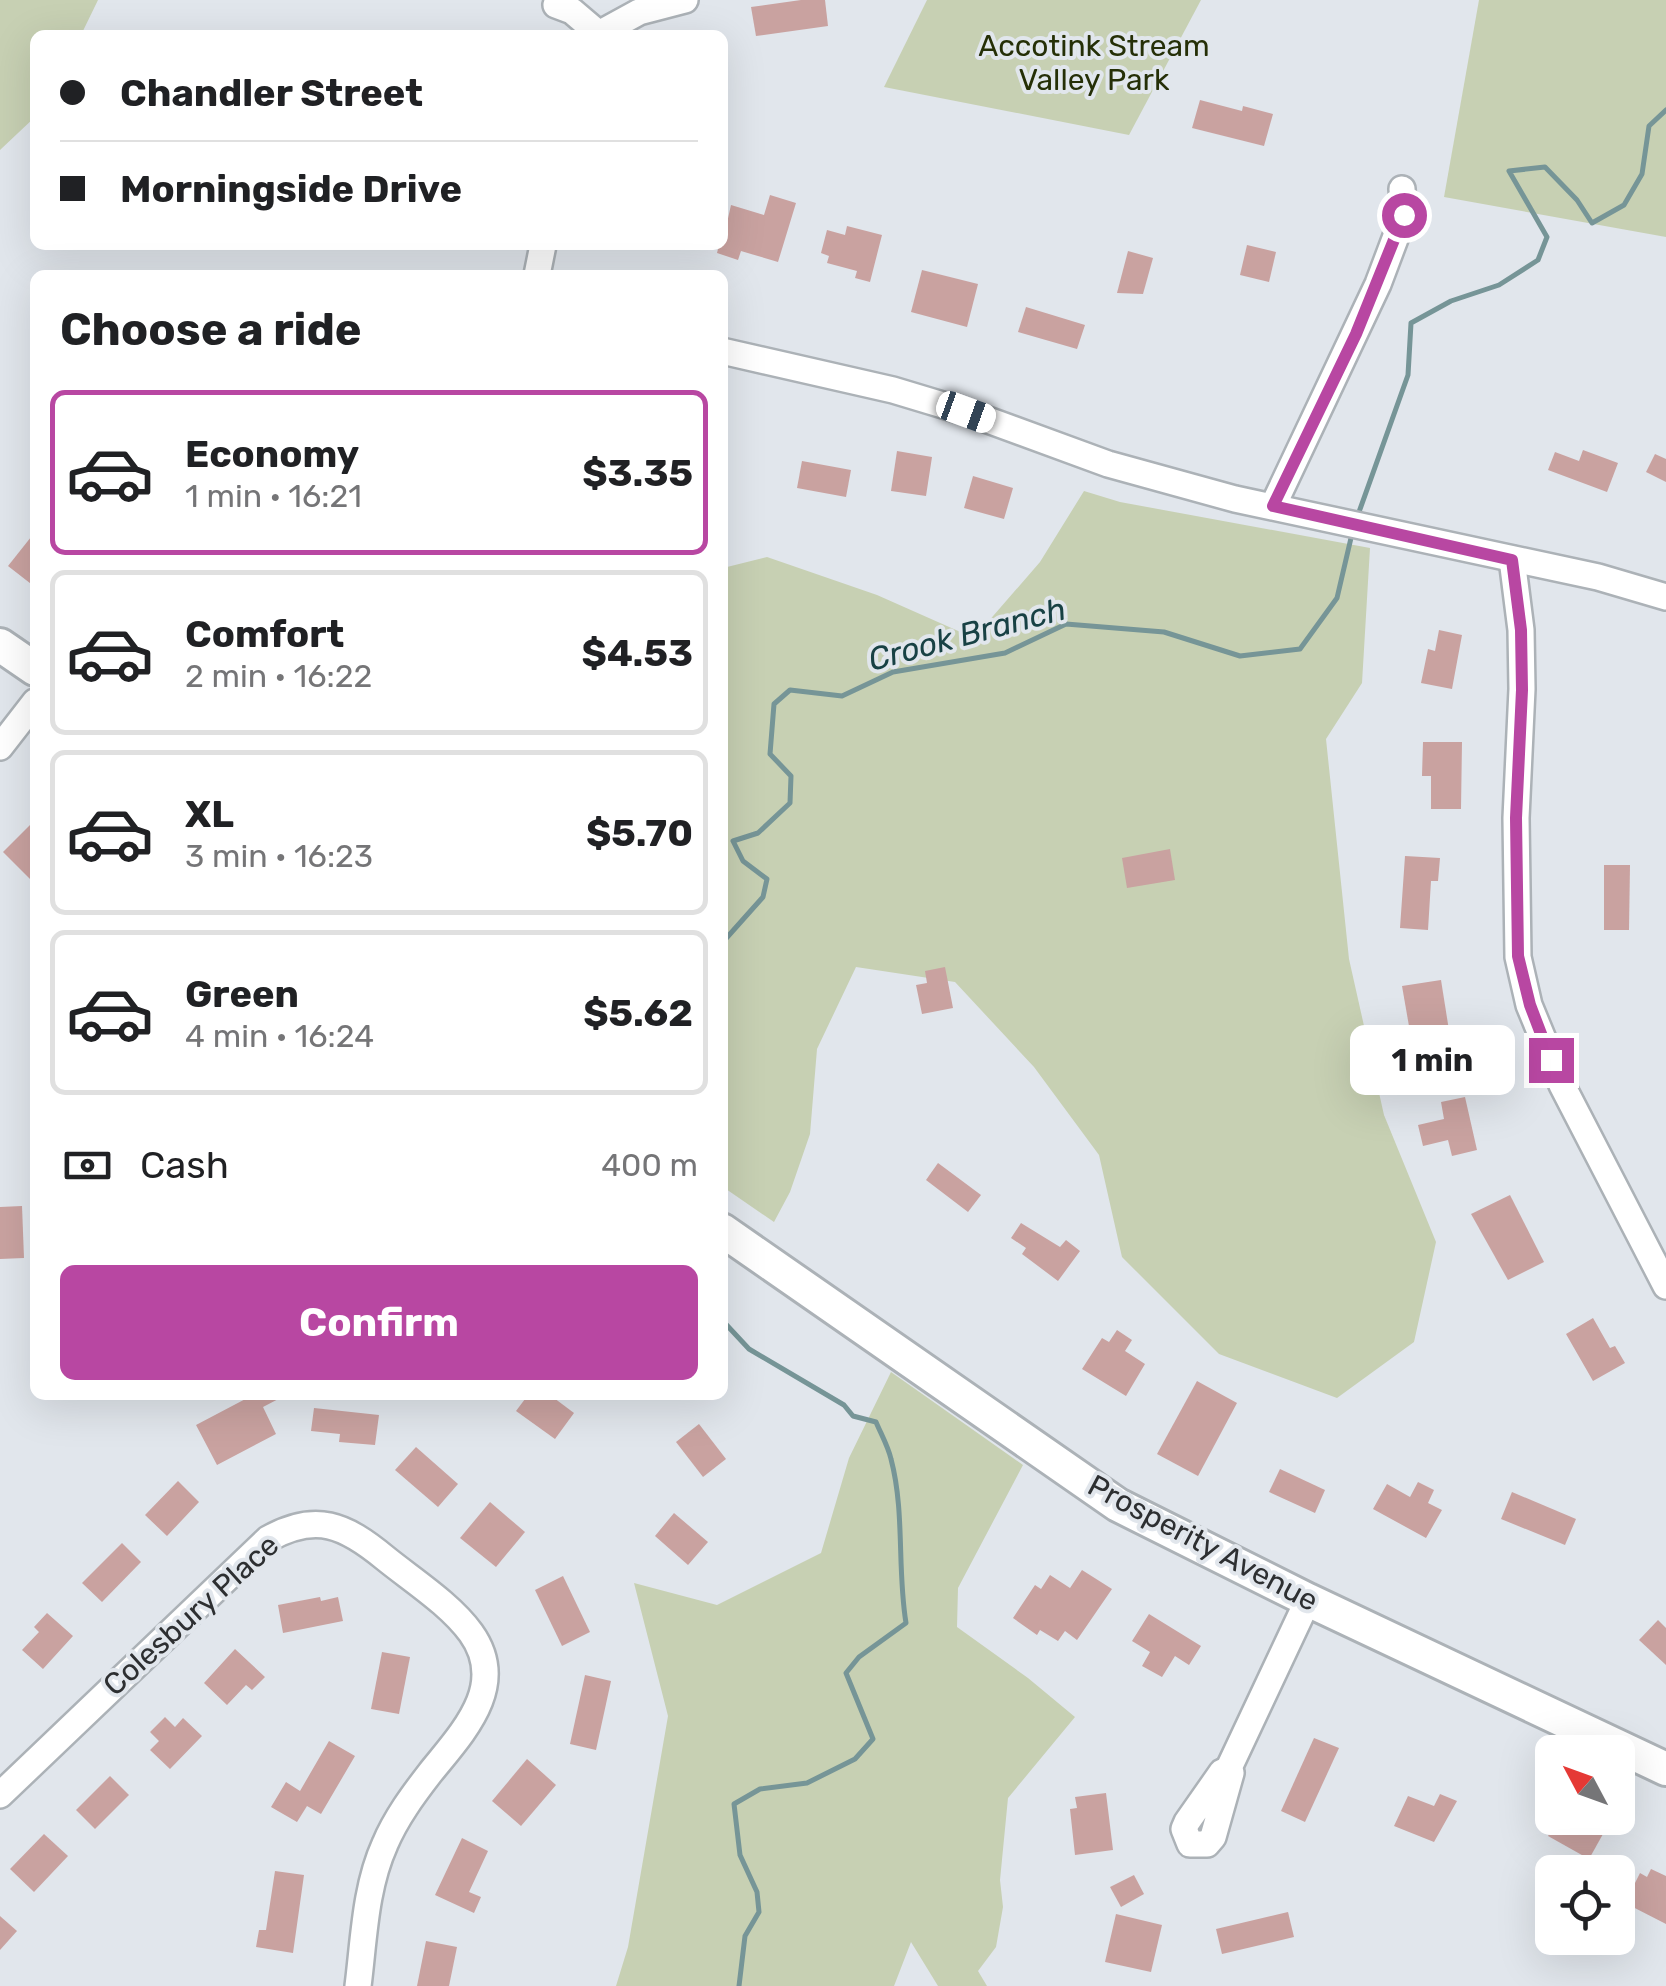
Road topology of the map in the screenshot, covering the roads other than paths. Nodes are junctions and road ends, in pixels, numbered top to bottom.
1 (685, 0) edge
2 (556, 4) dead end
3 (593, 30) edge
4 (606, 30) edge
5 (1402, 189) dead end
6 (728, 352) edge
7 (1273, 506) junction
8 (1512, 560) junction
9 (1666, 597) edge
10 (0, 646) edge
11 (30, 666) edge
12 (30, 709) edge
13 (0, 748) edge
14 (728, 1234) edge
15 (1666, 1286) edge
16 (1308, 1600) junction
17 (1666, 1769) edge
18 (1228, 1770) dead end
19 (0, 1794) edge
20 (358, 1986) edge

1 - 4 street
2 - 3 street
5 - 7 street
6 - 7 street
7 - 8 street
8 - 9 street
8 - 15 street
10 - 11 main road
12 - 13 street
14 - 16 main road, Prosperity Avenue
16 - 17 main road, Prosperity Avenue
16 - 18 street
19 - 20 street, Colesbury Place

